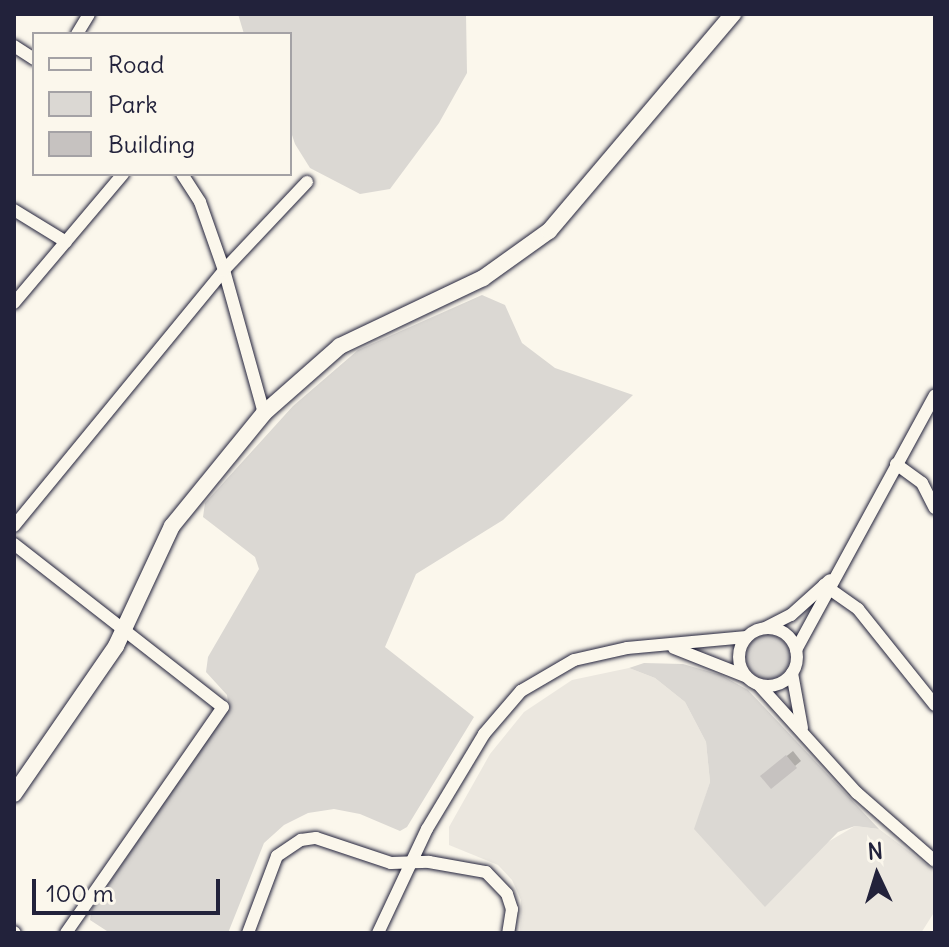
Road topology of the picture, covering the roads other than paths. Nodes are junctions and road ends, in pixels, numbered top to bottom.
1 (89, 14) edge
2 (733, 14) edge
3 (78, 32) edge
4 (14, 46) edge
5 (32, 58) edge
6 (121, 176) edge
7 (183, 176) edge
8 (307, 182) dead end
9 (14, 210) edge
10 (66, 242) junction
11 (224, 270) junction
12 (14, 303) edge
13 (935, 395) edge
14 (264, 413) junction
15 (896, 464) junction
16 (935, 508) edge
17 (14, 526) edge
18 (14, 544) edge
19 (828, 587) junction
20 (765, 628) junction
21 (122, 633) junction
22 (746, 637) junction
23 (674, 648) junction
24 (796, 650) junction
25 (792, 673) junction
26 (746, 677) junction
27 (759, 685) junction
28 (935, 705) edge
29 (802, 728) junction
30 (14, 794) edge
31 (935, 861) edge
32 (409, 864) junction
33 (66, 933) edge
34 (248, 933) edge
35 (378, 933) edge
36 (508, 933) edge

1 - 3 street
2 - 14 main road
4 - 5 street
6 - 10 street
7 - 11 street
8 - 11 street
9 - 10 street
10 - 12 street
11 - 14 street
11 - 17 street
13 - 15 street
14 - 21 main road
15 - 16 street
15 - 19 street
18 - 21 street
19 - 20 street
19 - 24 street
19 - 28 street
20 - 22 street
20 - 24 street
21 - 30 main road
21 - 33 street
22 - 23 street
22 - 26 street
23 - 26 street
23 - 32 street
24 - 25 street
25 - 27 street
25 - 29 street
26 - 27 street
27 - 29 street
29 - 31 street
32 - 34 street
32 - 35 street
32 - 36 street

